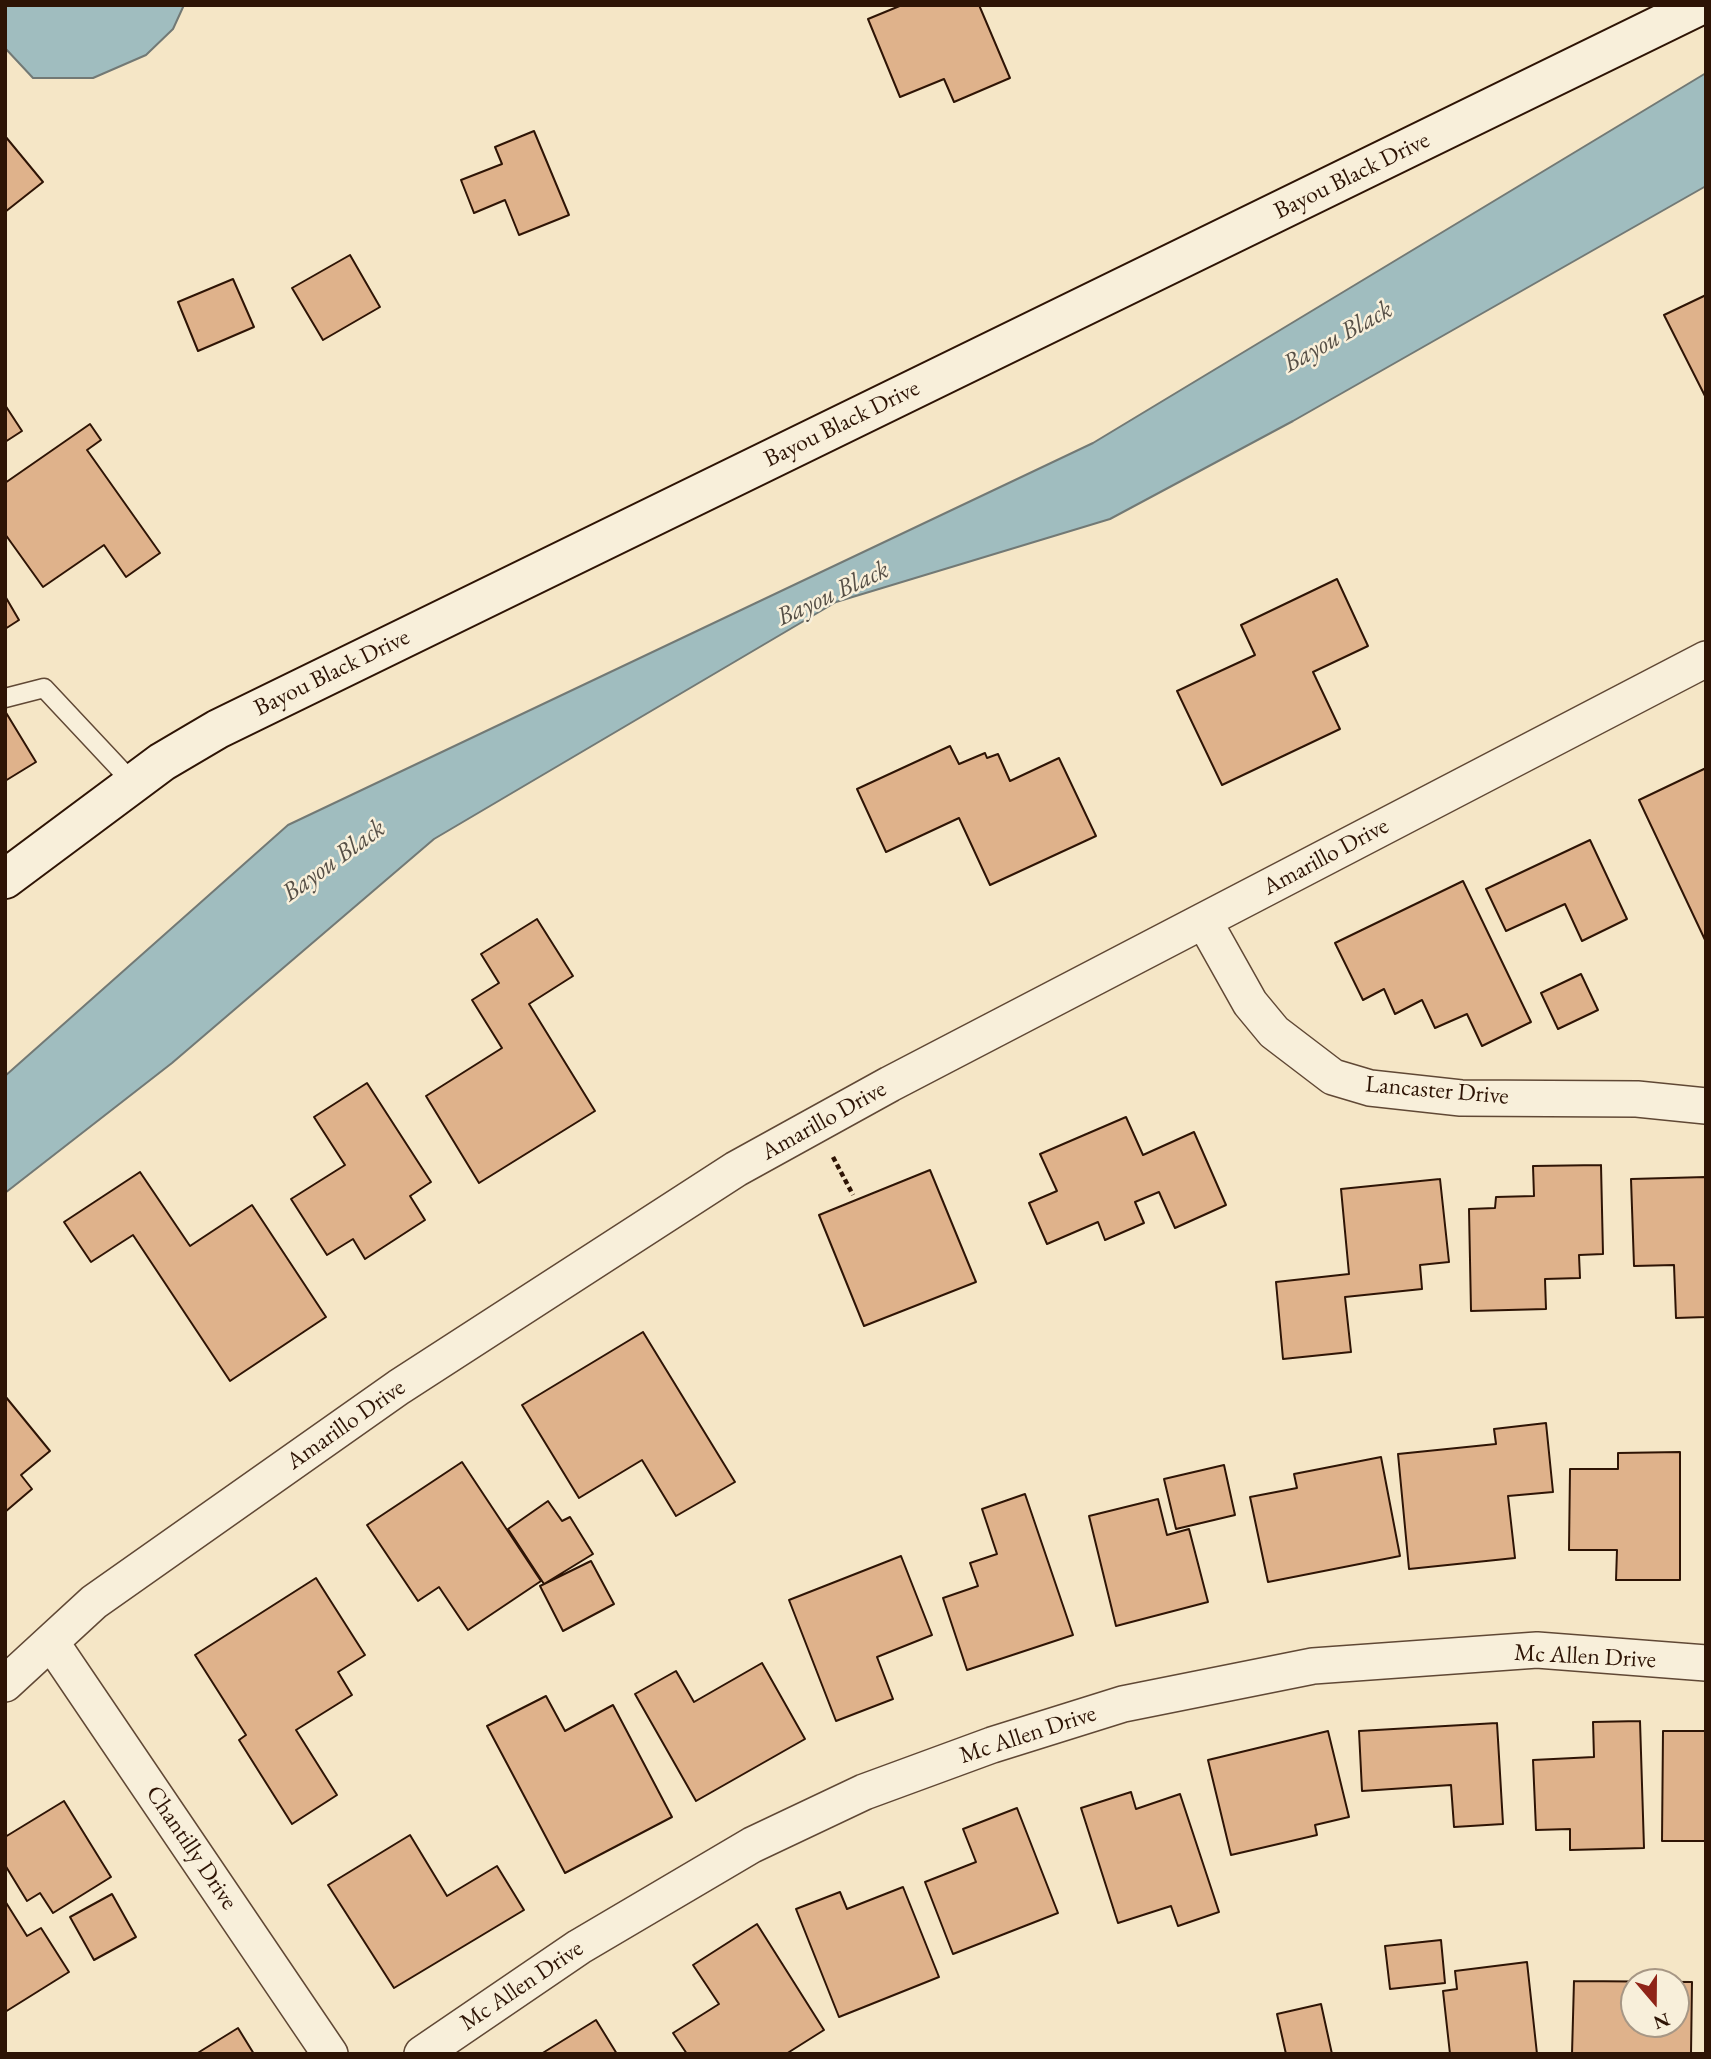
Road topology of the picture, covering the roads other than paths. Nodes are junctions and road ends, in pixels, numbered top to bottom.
1 (1700, 5) edge
2 (1706, 659) edge
3 (5, 698) edge
4 (133, 783) junction
5 (5, 879) edge
6 (1204, 921) junction
7 (1706, 1106) edge
8 (51, 1642) junction
9 (1706, 1664) edge
10 (5, 1684) edge
11 (330, 2054) edge
12 (422, 2054) edge

1 - 4 main road, Bayou Black Drive
2 - 6 street, Amarillo Drive
3 - 4 lane
4 - 5 main road, Bayou Black Drive
6 - 7 street, Lancaster Drive
6 - 8 street, Amarillo Drive
8 - 10 street, Amarillo Drive
8 - 11 street, Chantilly Drive
9 - 12 street, Mc Allen Drive

